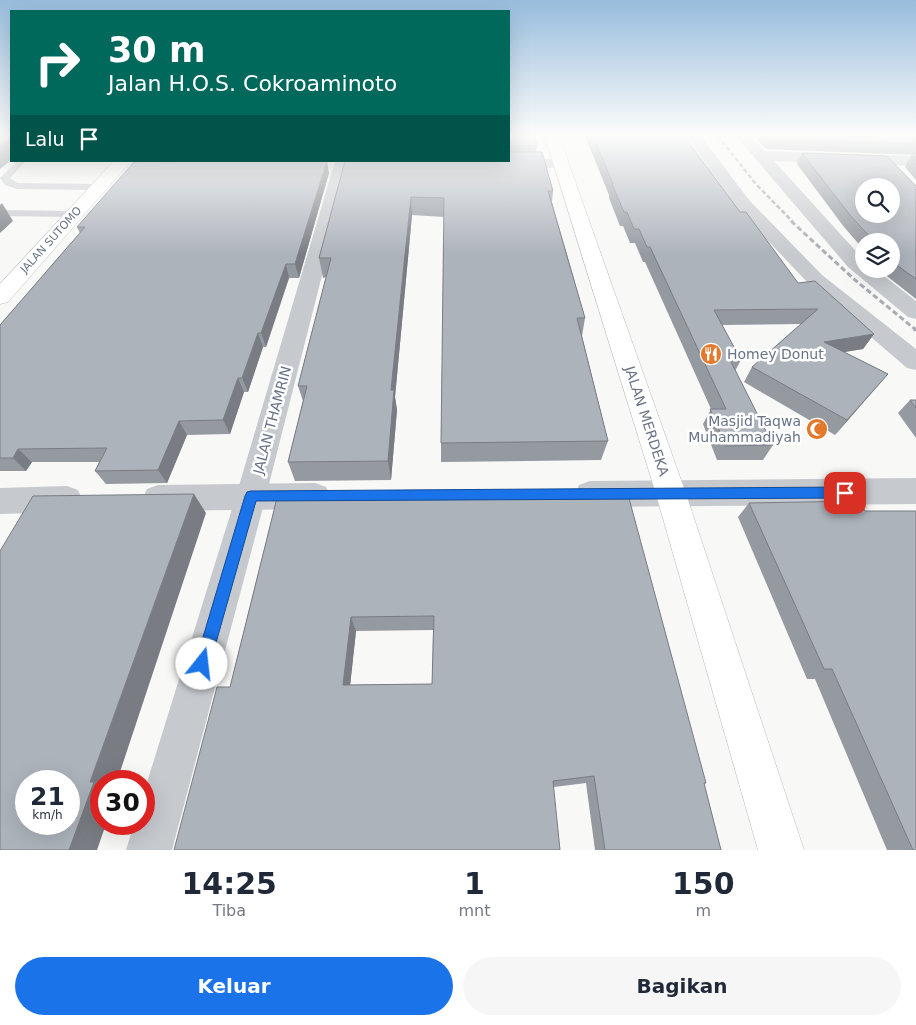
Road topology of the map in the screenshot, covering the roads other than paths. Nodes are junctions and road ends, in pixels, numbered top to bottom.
1 (7, 176) edge
2 (113, 176) edge
3 (338, 176) edge
4 (566, 176) edge
5 (722, 176) edge
6 (777, 176) edge
7 (901, 176) edge
8 (904, 179) edge
9 (99, 187) junction
10 (0, 214) edge
11 (75, 214) junction
12 (0, 297) edge
13 (916, 312) edge
14 (916, 362) edge
15 (916, 492) edge
16 (564, 494) edge
17 (671, 494) junction
18 (251, 496) junction
19 (339, 496) edge
20 (135, 498) edge
21 (96, 499) edge
22 (0, 500) edge
23 (149, 850) edge
24 (781, 850) edge

1 - 9 lane
2 - 9 main road, JALAN SUTOMO
3 - 18 street, JALAN THAMRIN
4 - 17 main road, JALAN MERDEKA
5 - 14 street
6 - 13 street
7 - 8 street
9 - 11 main road, JALAN SUTOMO
10 - 11 lane
11 - 12 main road, JALAN SUTOMO
15 - 17 street
16 - 17 street
17 - 24 main road, JALAN MERDEKA
18 - 19 street
18 - 20 street
18 - 23 street, JALAN THAMRIN
21 - 22 street

